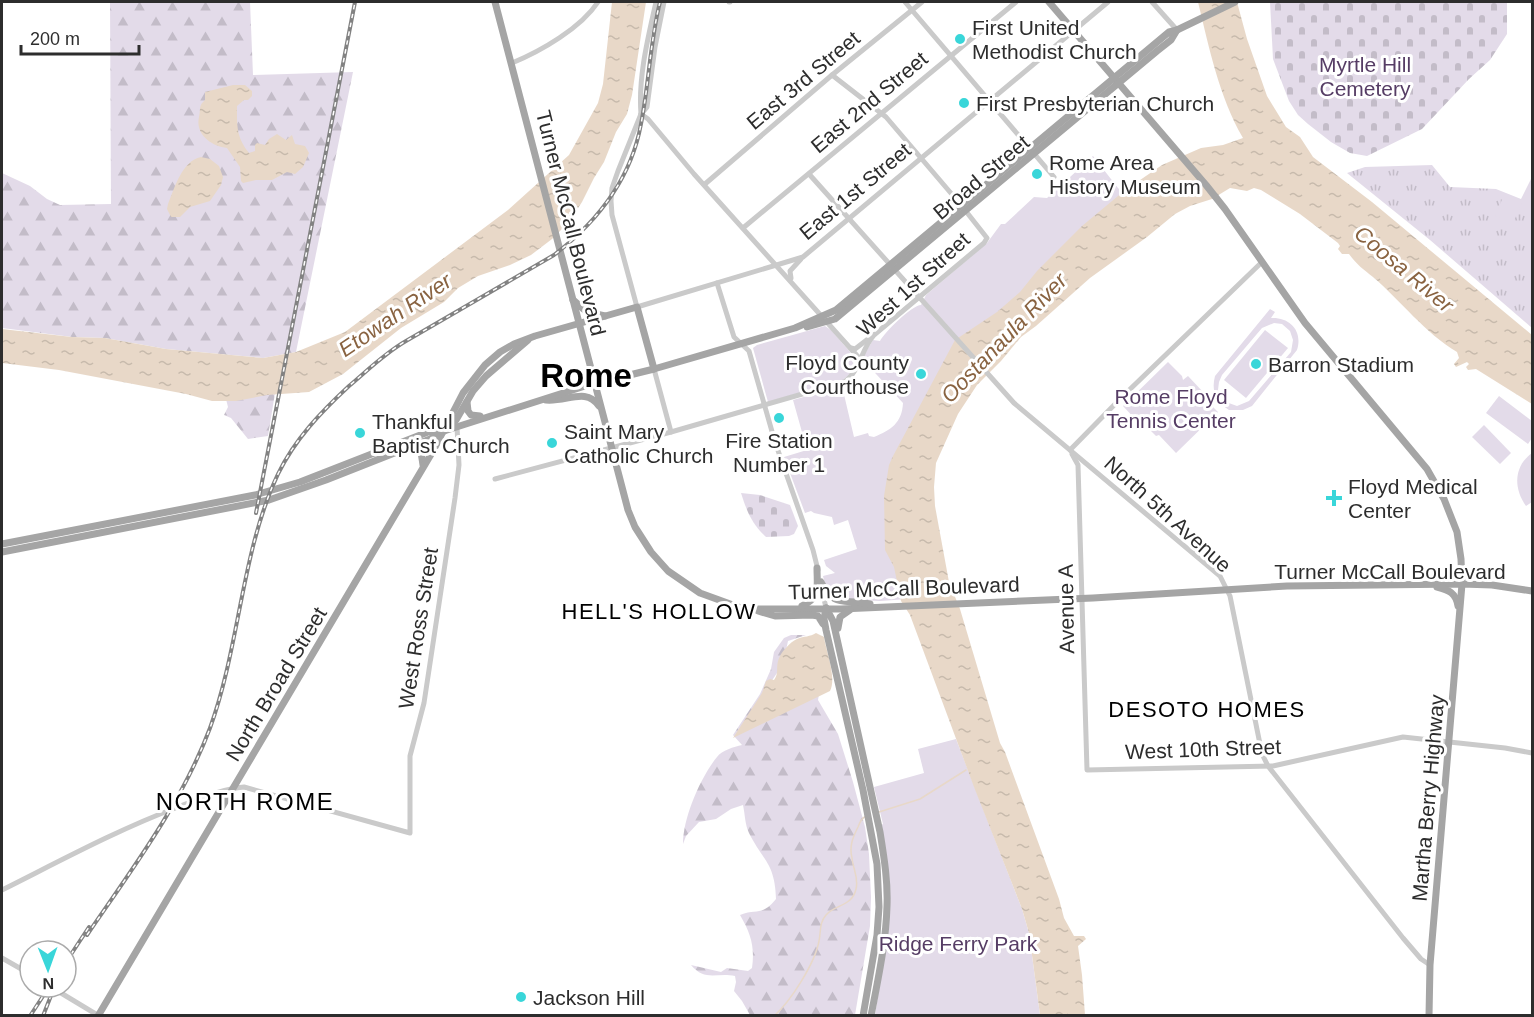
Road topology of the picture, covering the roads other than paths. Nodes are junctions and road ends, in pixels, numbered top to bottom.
1 (495, 2) edge
2 (598, 2) edge
3 (656, 2) edge
4 (664, 2) edge
5 (905, 2) edge
6 (922, 2) edge
7 (1016, 2) edge
8 (1049, 2) edge
9 (1108, 2) edge
10 (1152, 2) edge
11 (1235, 2) edge
12 (912, 10) junction
13 (1177, 30) junction
14 (1074, 31) junction
15 (951, 55) junction
16 (512, 63) junction
17 (832, 75) junction
18 (1117, 81) junction
19 (990, 101) junction
20 (881, 113) junction
21 (641, 114) junction
22 (1032, 151) junction
23 (921, 157) junction
24 (809, 174) junction
25 (1054, 177) dead end
26 (705, 184) junction
27 (964, 208) junction
28 (850, 218) junction
29 (743, 228) junction
30 (803, 257) junction
31 (1262, 262) junction
32 (777, 265) junction
33 (893, 267) junction
34 (717, 283) junction
35 (798, 290) junction
36 (920, 297) junction
37 (573, 300) junction
38 (637, 307) junction
39 (605, 316) junction
40 (825, 319) junction
41 (579, 322) junction
42 (874, 336) junction
43 (530, 339) junction
44 (740, 344) junction
45 (850, 348) junction
46 (860, 359) junction
47 (654, 369) junction
48 (596, 385) junction
49 (543, 399) junction
50 (467, 402) junction
51 (765, 405) junction
52 (602, 411) junction
53 (489, 415) junction
54 (457, 427) junction
55 (444, 430) junction
56 (671, 432) junction
57 (611, 449) junction
58 (1070, 450) junction
59 (365, 464) junction
60 (423, 466) junction
61 (495, 479) dead end
62 (2, 544) edge
63 (2, 552) edge
64 (817, 568) junction
65 (821, 582) junction
66 (1462, 584) junction
67 (1429, 585) junction
68 (1227, 588) junction
69 (1533, 591) edge
70 (1083, 598) junction
71 (882, 606) junction
72 (799, 607) junction
73 (825, 608) junction
74 (855, 608) junction
75 (753, 610) junction
76 (1460, 614) junction
77 (826, 630) junction
78 (856, 724) junction
79 (1449, 742) junction
80 (1533, 753) edge
81 (1268, 766) junction
82 (1087, 770) joint
83 (233, 788) junction
84 (867, 789) junction
85 (875, 827) junction
86 (2, 890) edge
87 (2, 958) edge
88 (1430, 965) junction
89 (18, 967) edge
90 (72, 999) edge
91 (99, 1015) edge
92 (863, 1016) edge
93 (871, 1016) edge
94 (1430, 1016) edge

1 - 16 main road, Turner McCall Boulevard
2 - 16 street
3 - 21 street
4 - 21 street
5 - 12 street
6 - 12 street, East 3rd Street
7 - 15 street, East 2nd Street
8 - 14 main road, Martha Berry Highway
9 - 14 street, East 1st Street
10 - 13 street
11 - 13 main road, Broad Street
12 - 15 street
12 - 17 street, East 3rd Street
13 - 18 main road, Broad Street
14 - 18 main road, Martha Berry Highway
14 - 19 street, East 1st Street
15 - 19 street
15 - 20 street, East 2nd Street
16 - 37 main road, Turner McCall Boulevard
17 - 20 street
17 - 26 street, East 3rd Street
18 - 22 main road, Broad Street
18 - 31 main road, Martha Berry Highway
19 - 22 street
19 - 23 street, East 1st Street
20 - 23 street
20 - 24 street, East 2nd Street
21 - 26 street
21 - 38 street
22 - 25 street
22 - 27 main road, Broad Street
23 - 27 street
23 - 28 street, East 1st Street
24 - 28 street, North 5th Avenue
24 - 29 street, East 2nd Street
26 - 29 street
27 - 33 main road, Broad Street
27 - 36 street, West 1st Street
28 - 30 street, East 1st Street
28 - 33 street, North 5th Avenue
29 - 32 street
30 - 32 street, East 1st Street
30 - 35 street
31 - 58 street
31 - 66 main road, Martha Berry Highway
32 - 34 street, East 1st Street
32 - 35 street
33 - 36 street, North 5th Avenue
33 - 40 main road, Broad Street
34 - 38 street, East 1st Street
34 - 44 street
35 - 40 street
36 - 42 street, West 1st Street
36 - 58 street, North 5th Avenue
37 - 39 main road
37 - 41 main road, Turner McCall Boulevard
38 - 39 main road, East 1st Street
38 - 47 main road
39 - 41 main road, East 1st Street
40 - 44 main road, Broad Street
40 - 45 street
41 - 43 main road, East 1st Street
41 - 48 main road, Turner McCall Boulevard
42 - 45 street
42 - 46 street, West 1st Street
43 - 50 main road
43 - 55 main road, East 1st Street
44 - 47 main road, Broad Street
44 - 51 street
45 - 46 street
46 - 51 street, West 1st Street
47 - 48 main road, Broad Street
47 - 56 street
48 - 49 main road, Broad Street
48 - 52 main road, Turner McCall Boulevard
49 - 52 main road
49 - 53 main road, Broad Street
50 - 53 main road
50 - 55 main road
51 - 56 street, West 1st Street
51 - 64 street
52 - 57 main road, Turner McCall Boulevard
53 - 54 main road, Broad Street
54 - 55 main road, Broad Street
54 - 83 street, West Ross Street
55 - 59 main road
55 - 60 main road, North Broad Street
55 - 62 main road
56 - 57 street, West 1st Street
57 - 61 street, West 1st Street
57 - 75 main road, Turner McCall Boulevard
58 - 68 street, North 5th Avenue
58 - 70 street, Avenue A
59 - 60 main road
59 - 63 main road
60 - 83 main road, North Broad Street
64 - 65 street
64 - 72 main road
65 - 71 main road
65 - 73 street
66 - 67 main road, Turner McCall Boulevard
66 - 69 main road, Turner McCall Boulevard
66 - 76 main road, Martha Berry Highway
67 - 68 main road, Turner McCall Boulevard
67 - 76 main road
68 - 70 main road, Turner McCall Boulevard
68 - 81 street, North 5th Avenue
70 - 71 main road, Turner McCall Boulevard
70 - 82 street, Avenue A
71 - 74 main road, Turner McCall Boulevard
72 - 73 main road, Turner McCall Boulevard
72 - 75 main road, Turner McCall Boulevard
73 - 74 main road, Turner McCall Boulevard
73 - 77 main road
73 - 78 main road
74 - 78 main road
75 - 77 main road
76 - 79 main road, Martha Berry Highway
77 - 84 main road
78 - 84 main road
79 - 80 street, West 10th Street
79 - 81 street, West 10th Street
79 - 88 main road, Martha Berry Highway
81 - 82 street, West 10th Street
81 - 88 street, North 5th Avenue
83 - 86 street
83 - 91 main road, North Broad Street
84 - 85 main road
85 - 92 main road
85 - 93 main road
87 - 89 street
88 - 94 main road, Martha Berry Highway
90 - 91 street

